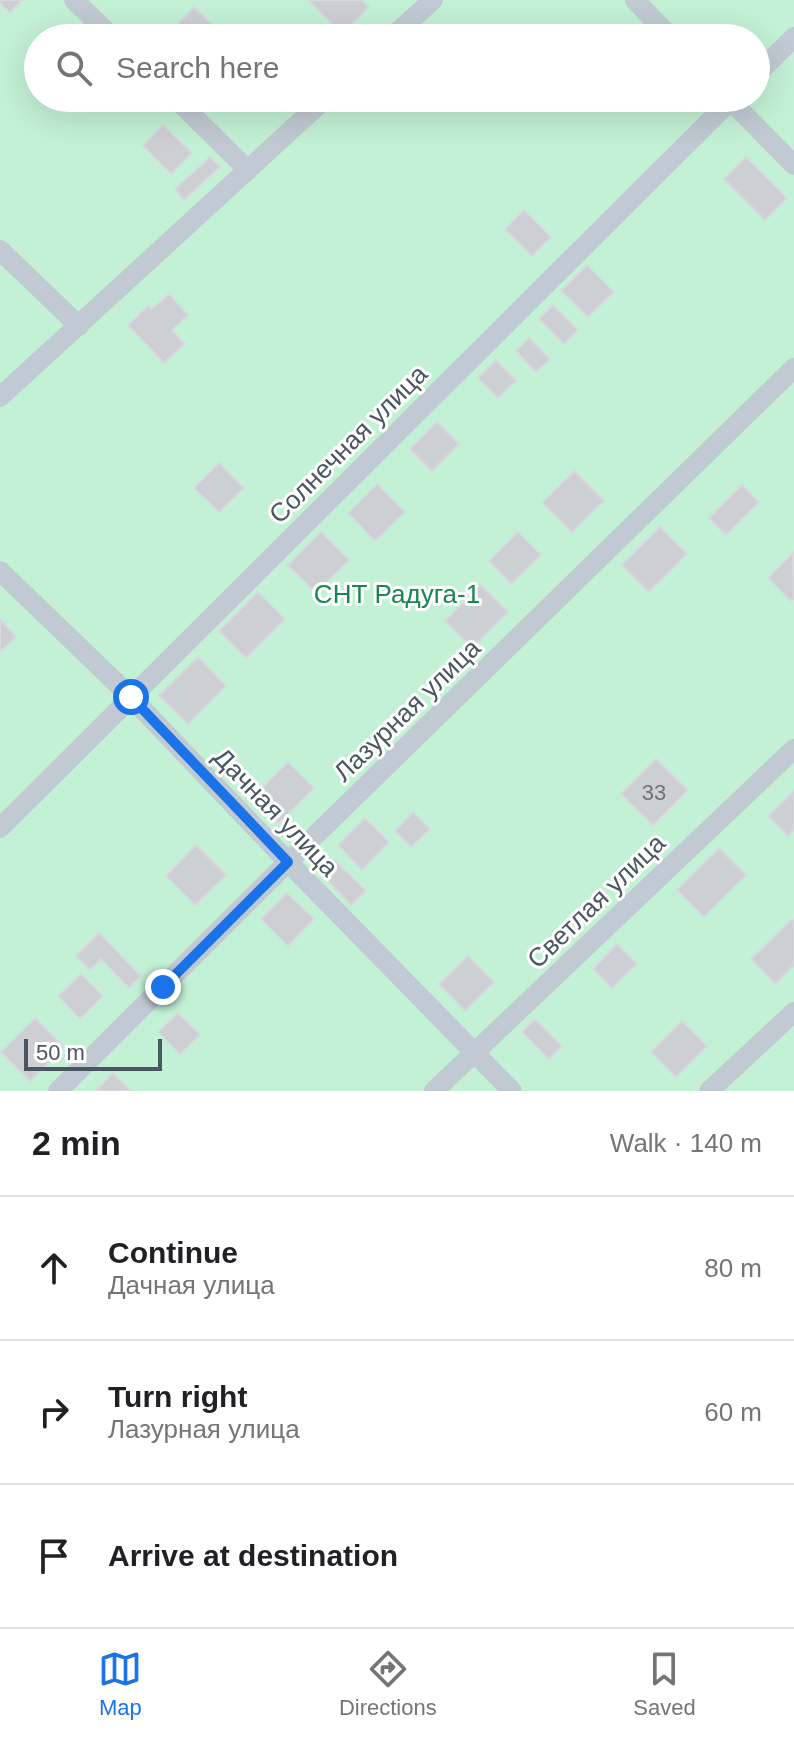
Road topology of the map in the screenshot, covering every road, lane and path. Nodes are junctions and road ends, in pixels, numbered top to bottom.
1 (74, 0) edge
2 (635, 0) edge
3 (418, 4) edge
4 (99, 24) edge
5 (402, 24) edge
6 (658, 24) edge
7 (794, 37) edge
8 (770, 61) edge
9 (189, 112) edge
10 (311, 112) edge
11 (718, 112) edge
12 (743, 112) edge
13 (794, 165) edge
14 (248, 170) junction
15 (0, 250) edge
16 (79, 326) junction
17 (794, 368) edge
18 (0, 397) edge
19 (0, 571) edge
20 (131, 697) junction
21 (794, 749) edge
22 (0, 828) edge
23 (288, 862) junction
24 (794, 1012) edge
25 (474, 1053) junction
26 (58, 1091) edge
27 (434, 1091) edge
28 (512, 1091) edge
29 (709, 1091) edge

1 - 4 street
2 - 6 street
3 - 5 street
7 - 8 street
9 - 14 street
10 - 14 street
11 - 20 street, Солнечная улица
12 - 13 street
14 - 16 street
15 - 16 street
16 - 18 street
17 - 23 street, Лазурная улица
19 - 20 street, Дачная улица
20 - 22 street, Солнечная улица
20 - 23 street, Дачная улица
21 - 25 street, Светлая улица
23 - 25 street, Дачная улица
23 - 26 street, Лазурная улица
24 - 29 street
25 - 27 street, Светлая улица
25 - 28 street, Дачная улица

